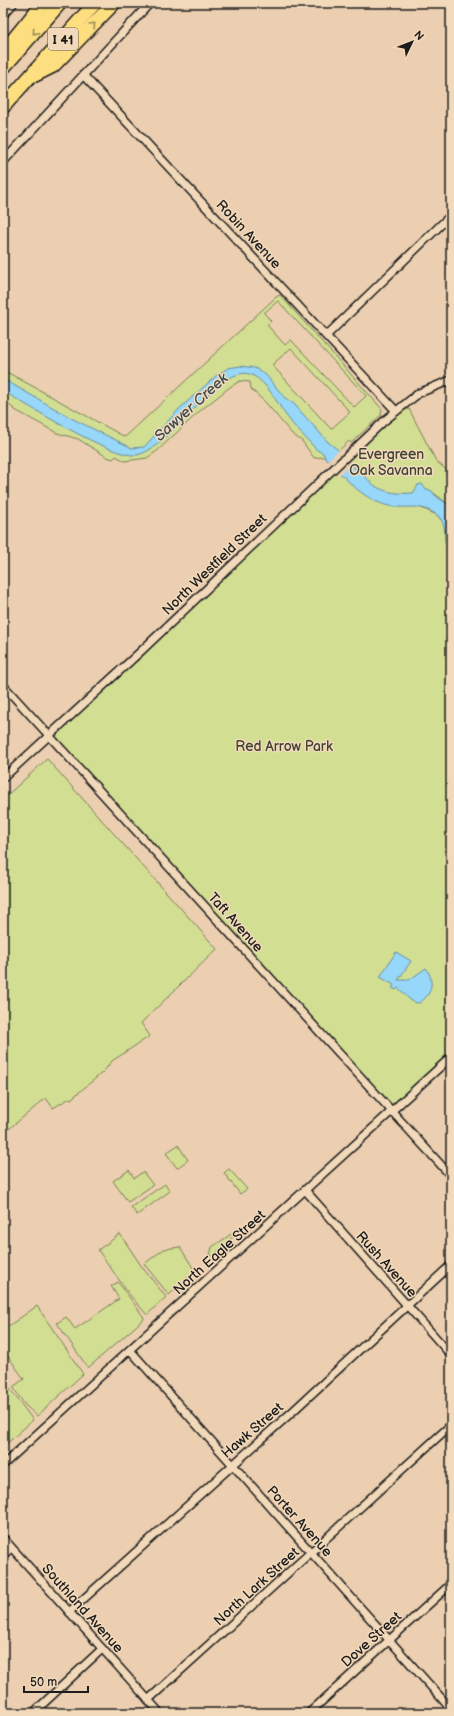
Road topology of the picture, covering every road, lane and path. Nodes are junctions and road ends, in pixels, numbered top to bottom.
1 (12, 3) edge
2 (43, 3) edge
3 (60, 3) edge
4 (95, 3) edge
5 (114, 3) edge
6 (150, 3) edge
7 (3, 13) edge
8 (3, 52) edge
9 (3, 68) edge
10 (83, 75) junction
11 (31, 76) junction
12 (3, 107) edge
13 (3, 162) edge
14 (451, 215) edge
15 (326, 336) junction
16 (451, 380) edge
17 (396, 411) junction
18 (3, 685) edge
19 (49, 736) junction
20 (3, 778) edge
21 (451, 1056) edge
22 (391, 1111) junction
23 (451, 1176) edge
24 (305, 1190) junction
25 (451, 1265) edge
26 (408, 1306) junction
27 (130, 1350) junction
28 (451, 1355) edge
29 (451, 1425) edge
30 (232, 1464) junction
31 (3, 1465) edge
32 (3, 1538) edge
33 (11, 1548) junction
34 (311, 1552) junction
35 (3, 1556) edge
36 (451, 1584) edge
37 (69, 1612) junction
38 (389, 1639) junction
39 (102, 1649) junction
40 (148, 1700) junction
41 (451, 1709) edge
42 (33, 1713) edge
43 (160, 1713) edge
44 (309, 1713) edge

1 - 7 street
2 - 8 highway
3 -> 9 highway, I 41
4 - 11 highway, I 41
11 -> 5 highway
6 - 10 street
10 - 13 street
10 - 15 street, Robin Avenue
11 - 12 highway, I 41
14 - 15 street
15 - 17 street, Robin Avenue
16 - 17 street, North Westfield Street
17 - 19 street, North Westfield Street
18 - 19 street, Taft Avenue
19 - 20 street, North Westfield Street
19 - 22 street, Taft Avenue
21 - 22 street, North Eagle Street
22 - 23 street, Taft Avenue
22 - 24 street, North Eagle Street
24 - 26 street, Rush Avenue
24 - 27 street, North Eagle Street
25 - 26 street, Hawk Street
26 - 28 street, Rush Avenue
26 - 30 street, Hawk Street
27 - 30 street, Porter Avenue
27 - 31 street, North Eagle Street
29 - 34 street, North Lark Street
30 - 34 street, Porter Avenue
30 - 37 street, Hawk Street
32 - 33 street, Southland Avenue
33 - 35 street
33 - 37 street, Southland Avenue
34 - 38 street, Porter Avenue
34 - 40 street, North Lark Street
36 - 38 street, Dove Street
37 - 39 street, Southland Avenue
38 - 41 street, Porter Avenue
38 - 44 street, Dove Street
39 - 40 street, Southland Avenue
39 - 42 street
40 - 43 street, Southland Avenue

